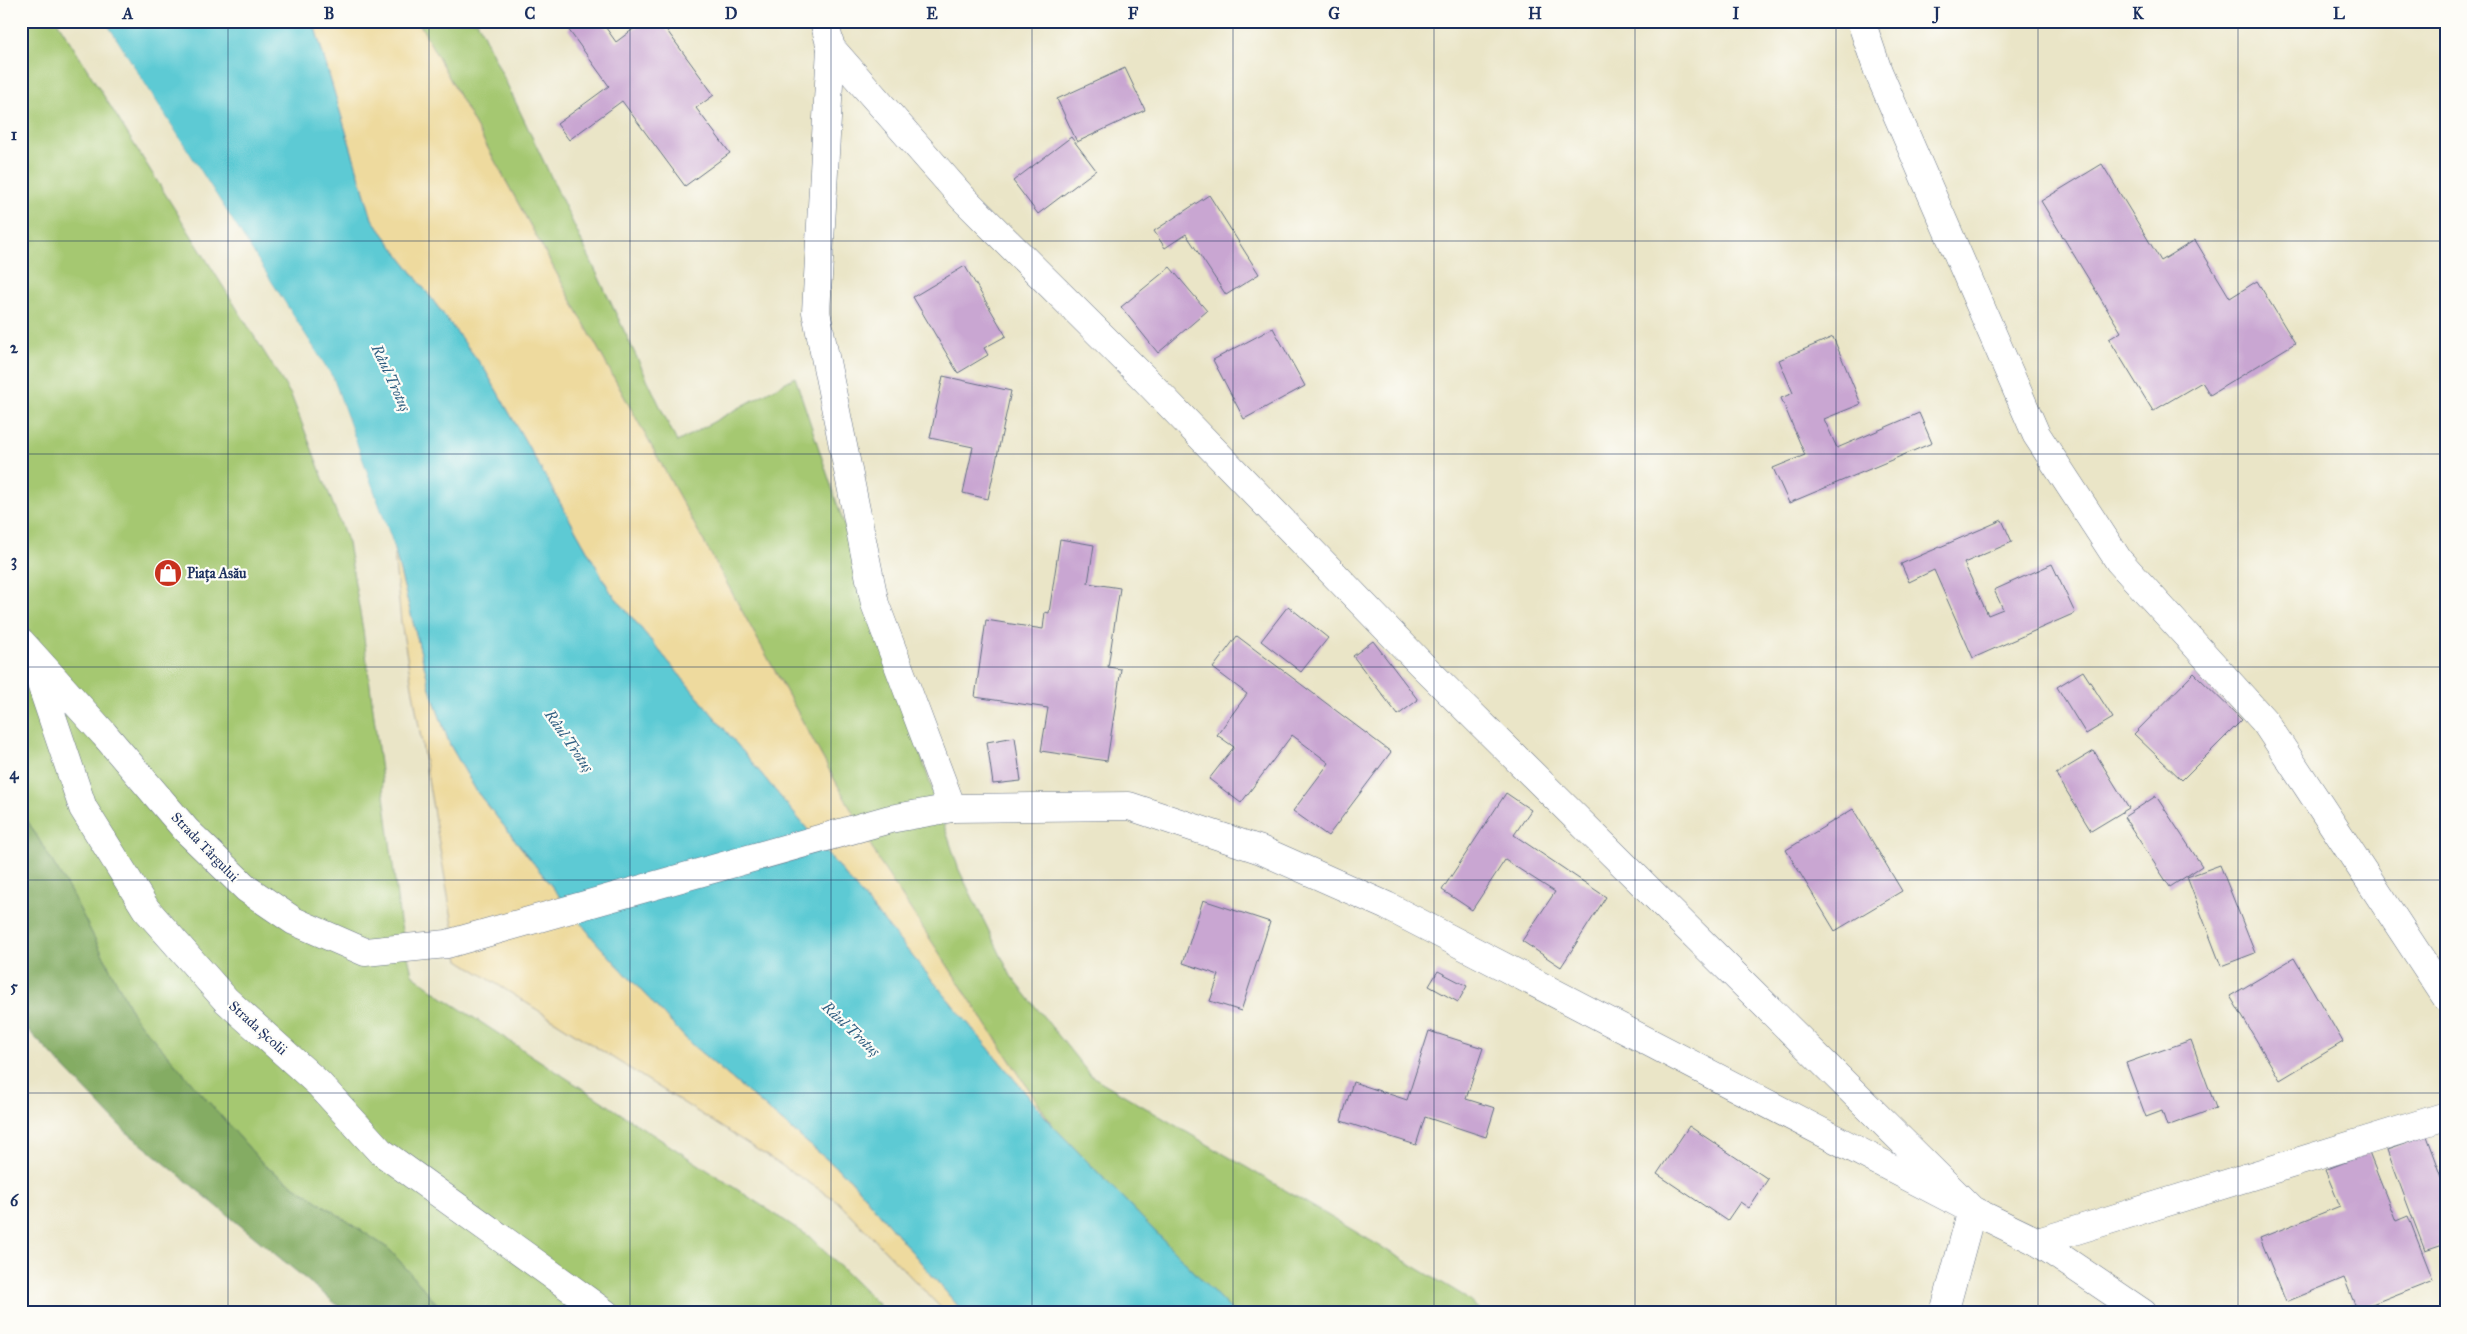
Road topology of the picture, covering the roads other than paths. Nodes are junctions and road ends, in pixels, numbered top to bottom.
1 (824, 21) edge
2 (1861, 21) edge
3 (831, 48) junction
4 (25, 646) edge
5 (952, 808) junction
6 (2446, 997) edge
7 (2446, 1116) edge
8 (1972, 1210) junction
9 (2038, 1242) junction
10 (605, 1313) edge
11 (1944, 1313) edge
12 (2143, 1313) edge

1 - 3 street
2 - 6 street
3 - 5 street
3 - 8 street
4 - 5 street, Strada Târgului
4 - 10 street, Strada Școlii
5 - 8 street, Strada Târgului
7 - 9 street
8 - 9 street, Strada Târgului
8 - 11 street
9 - 12 street, Strada Târgului

